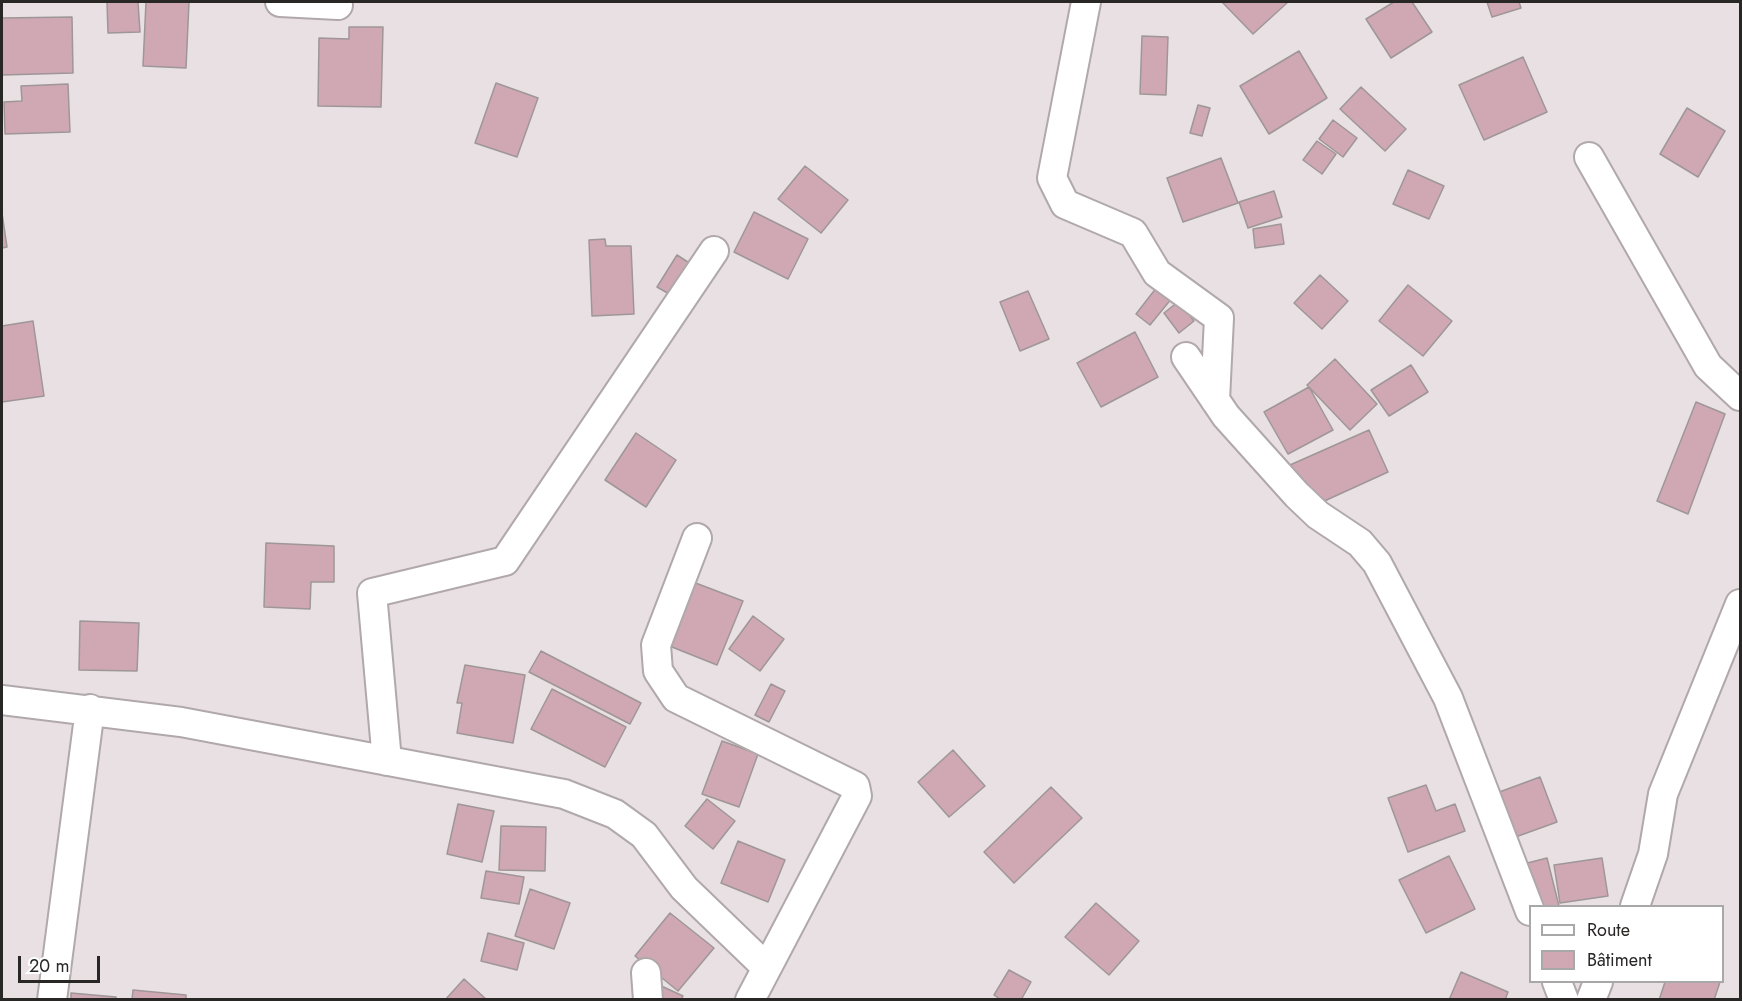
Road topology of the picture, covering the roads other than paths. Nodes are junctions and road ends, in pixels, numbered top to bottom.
1 (280, 2) edge
2 (1086, 2) edge
3 (338, 5) dead end
4 (1589, 157) dead end
5 (714, 250) dead end
6 (1186, 357) dead end
7 (1740, 396) edge
8 (1215, 400) junction
9 (697, 538) dead end
10 (1740, 604) edge
11 (2, 700) edge
12 (90, 709) junction
13 (387, 761) junction
14 (1635, 905) edge
15 (1529, 909) edge
16 (766, 967) junction
17 (1558, 983) edge
18 (1597, 983) edge
19 (52, 999) edge
20 (750, 999) edge
21 (1564, 999) edge
22 (1591, 999) edge

1 - 3 street
2 - 8 street
4 - 7 street
5 - 13 street
6 - 8 street
8 - 15 street
9 - 16 street
10 - 14 street
11 - 12 street
12 - 13 street
12 - 19 street
13 - 16 street
16 - 20 street
17 - 21 street
18 - 22 street

